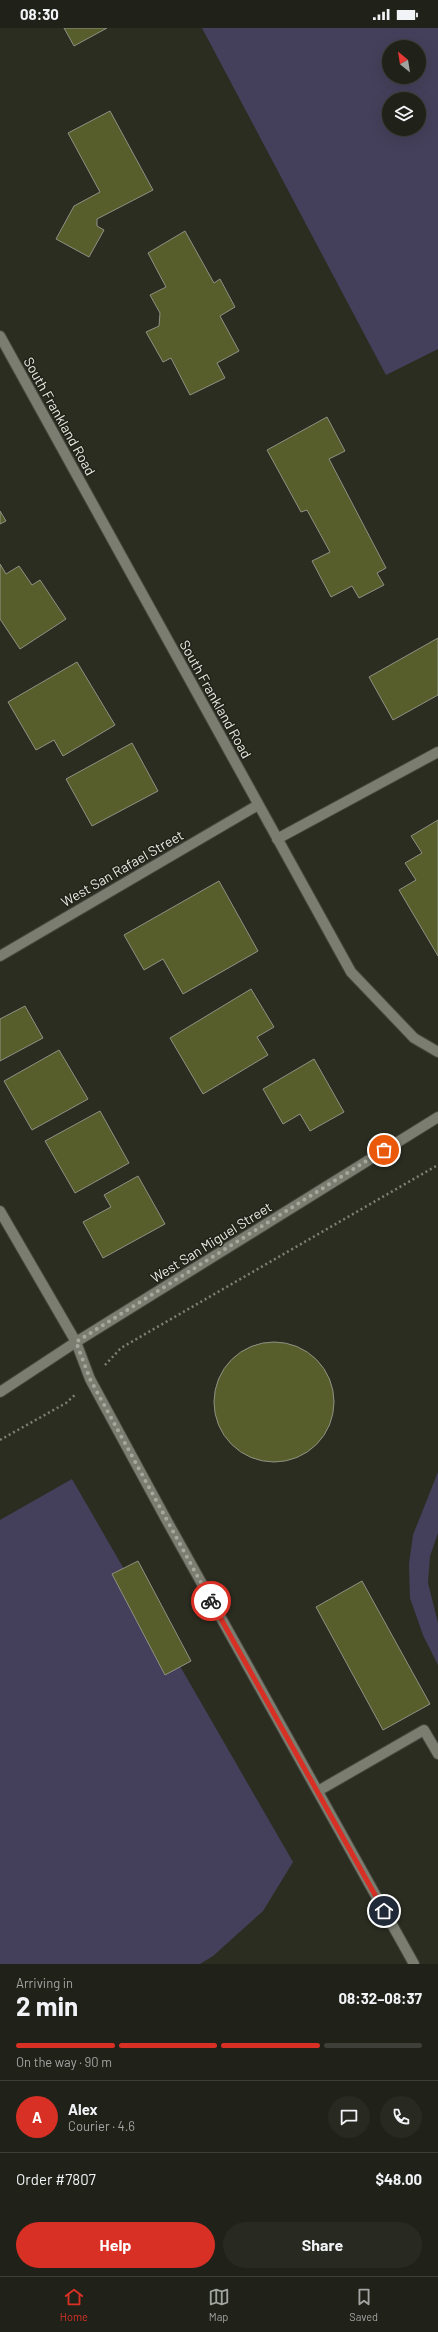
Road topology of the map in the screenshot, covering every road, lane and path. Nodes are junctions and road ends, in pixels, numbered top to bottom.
1 (0, 336) edge
2 (438, 752) edge
3 (258, 805) junction
4 (277, 839) junction
5 (0, 956) edge
6 (438, 1052) edge
7 (438, 1117) edge
8 (438, 1165) edge
9 (0, 1211) edge
10 (76, 1342) junction
11 (90, 1379) junction
12 (0, 1392) edge
13 (0, 1440) edge
14 (438, 1754) edge
15 (318, 1791) junction
16 (414, 1964) edge

1 - 3 street, South Frankland Road
2 - 4 street
3 - 4 street, South Frankland Road
3 - 5 street, West San Rafael Street
4 - 6 street, South Frankland Road
7 - 10 street, West San Miguel Street
8 - 11 path
9 - 10 street
10 - 11 street
10 - 12 street, West San Miguel Street
11 - 13 path
11 - 15 street
14 - 15 street
15 - 16 street

